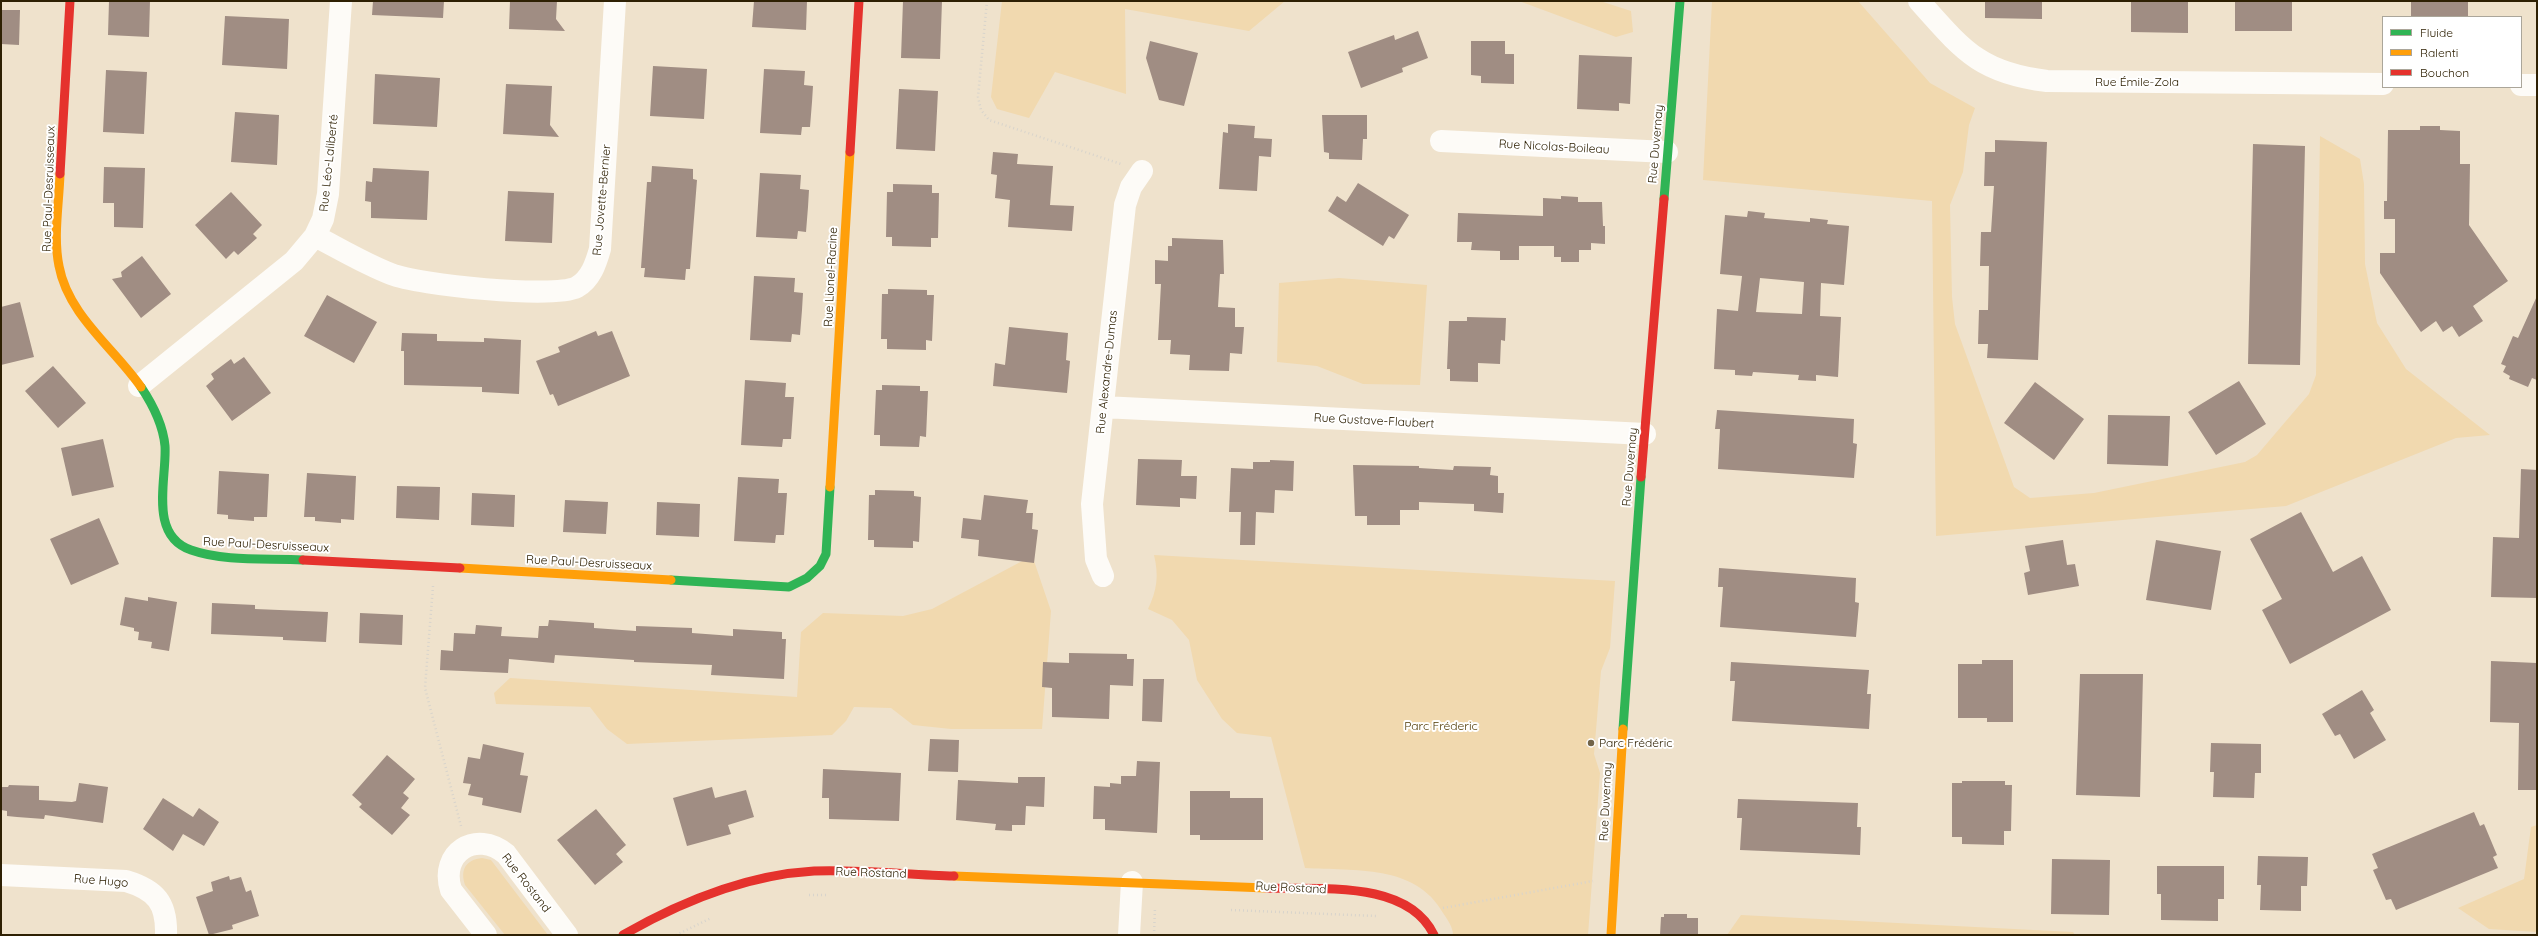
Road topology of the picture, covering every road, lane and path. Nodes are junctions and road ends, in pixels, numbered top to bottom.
1 (70, 1) edge
2 (341, 1) edge
3 (615, 1) edge
4 (859, 1) edge
5 (987, 1) edge
6 (1680, 1) edge
7 (1919, 1) edge
8 (2382, 84) edge
9 (2522, 85) edge
10 (2537, 85) edge
11 (1441, 141) dead end
12 (1667, 152) junction
13 (1142, 171) joint
14 (315, 236) junction
15 (139, 386) junction
16 (1103, 407) junction
17 (1645, 434) junction
18 (434, 566) junction
19 (1103, 576) dead end
20 (789, 587) joint
21 (469, 845) junction
22 (1, 875) edge
23 (1614, 878) junction
24 (1132, 882) junction
25 (830, 895) dead end
26 (802, 896) dead end
27 (1130, 906) junction
28 (1156, 907) junction
29 (1163, 907) dead end
30 (1227, 910) dead end
31 (1419, 914) junction
32 (718, 915) dead end
33 (1384, 918) dead end
34 (166, 935) edge
35 (486, 935) edge
36 (567, 935) edge
37 (623, 935) edge
38 (676, 935) edge
39 (1129, 935) edge
40 (1154, 935) edge
41 (1434, 935) edge
42 (1611, 935) edge

1 - 15 street, Rue Paul-Desruisseaux
2 - 14 street, Rue Léo-Laliberté
3 - 14 street, Rue Jovette-Bernier
4 - 20 street, Rue Lionel-Racine
5 - 13 path
6 - 12 street, Rue Duvernay
7 - 8 street, Rue Émile-Zola
9 - 10 street
11 - 12 street, Rue Nicolas-Boileau
12 - 17 street, Rue Duvernay
13 - 16 street, Rue Alexandre-Dumas
14 - 15 street, Rue Léo-Laliberté
15 - 18 street, Rue Paul-Desruisseaux
16 - 17 street, Rue Gustave-Flaubert
16 - 19 street, Rue Alexandre-Dumas
17 - 23 street, Rue Duvernay
18 - 20 street, Rue Paul-Desruisseaux
18 - 21 path
21 - 35 street
21 - 36 street, Rue Rostand
22 - 34 street, Rue Hugo
23 - 31 path
23 - 42 street, Rue Duvernay
24 - 27 street
24 - 31 street, Rue Rostand
24 - 37 street, Rue Rostand
25 - 26 path
27 - 28 path
27 - 39 street
28 - 29 path
28 - 40 path
30 - 33 path
31 - 41 street, Rue Rostand
32 - 38 path

